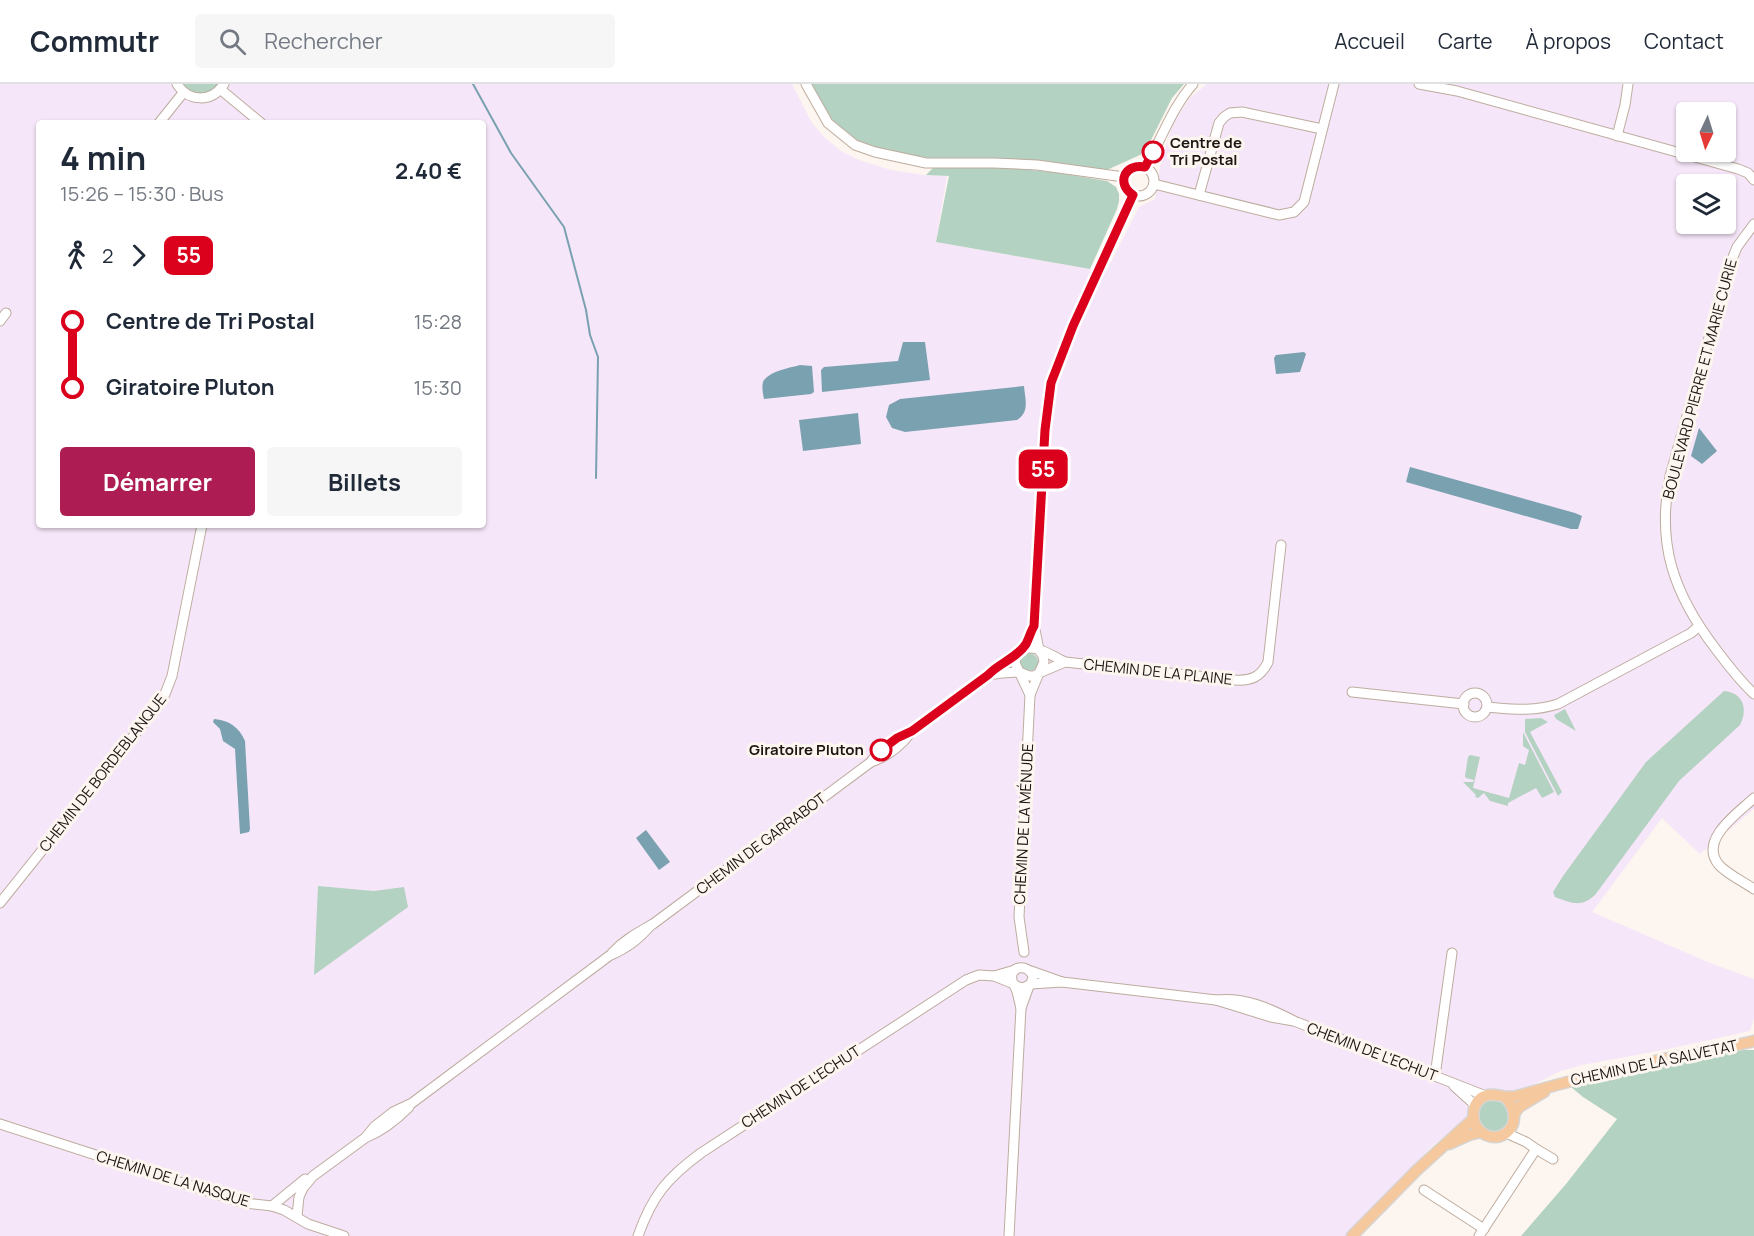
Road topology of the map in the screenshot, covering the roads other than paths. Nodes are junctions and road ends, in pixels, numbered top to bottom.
1 (177, 84) edge
2 (806, 84) edge
3 (1193, 84) edge
4 (1334, 84) edge
5 (1419, 84) edge
6 (1628, 84) edge
7 (222, 87) edge
8 (183, 93) junction
9 (161, 120) edge
10 (258, 120) edge
11 (1322, 129) junction
12 (1617, 136) junction
13 (1145, 167) junction
14 (1754, 168) edge
15 (1738, 169) junction
16 (1124, 177) junction
17 (1754, 180) edge
18 (1154, 184) junction
19 (1133, 195) junction
20 (1199, 195) junction
21 (1754, 224) edge
22 (201, 528) edge
23 (1281, 545) dead end
24 (1034, 626) junction
25 (1699, 626) junction
26 (1039, 650) junction
27 (1019, 652) junction
28 (1065, 662) junction
29 (1019, 672) junction
30 (1040, 673) junction
31 (988, 675) junction
32 (1752, 690) edge
33 (1352, 692) dead end
34 (1030, 696) junction
35 (1464, 704) junction
36 (1487, 707) junction
37 (1754, 798) edge
38 (1754, 889) edge
39 (0, 903) edge
40 (1024, 952) junction
41 (1452, 953) dead end
42 (1016, 969) junction
43 (1030, 970) junction
44 (994, 976) junction
45 (1062, 982) junction
46 (1015, 985) junction
47 (1030, 985) junction
48 (1021, 1008) junction
49 (1754, 1041) edge
50 (1435, 1076) junction
51 (1450, 1083) junction
52 (1554, 1086) junction
53 (1486, 1096) junction
54 (1506, 1098) junction
55 (1475, 1105) junction
56 (1473, 1119) junction
57 (0, 1124) edge
58 (1511, 1124) junction
59 (1481, 1132) junction
60 (1441, 1147) junction
61 (1536, 1149) junction
62 (1553, 1159) dead end
63 (313, 1176) junction
64 (1424, 1190) dead end
65 (272, 1206) junction
66 (297, 1216) junction
67 (1482, 1232) edge
68 (344, 1236) edge
69 (638, 1236) edge
70 (1009, 1236) edge
71 (1352, 1236) edge

1 - 8 street
2 - 16 street
3 - 13 street
4 - 11 street
5 - 12 street
6 - 12 street
7 - 8 street
7 - 10 street
8 - 9 street
11 - 20 street
11 - 20 street
12 - 15 street
13 - 16 street
13 - 18 street
14 - 15 street
15 - 17 street
16 - 19 street
18 - 19 street
18 - 20 street
19 - 24 street
21 - 25 street, BOULEVARD PIERRE ET MARIE CURIE
22 - 39 street, CHEMIN DE BORDEBLANQUE
23 - 28 street, CHEMIN DE LA PLAINE
24 - 26 street
24 - 27 street
25 - 32 street, BOULEVARD PIERRE ET MARIE CURIE
25 - 36 street
26 - 27 street
26 - 28 street, CHEMIN DE LA PLAINE
26 - 30 street
27 - 29 street
27 - 31 street, CHEMIN DE GARRABOT
28 - 30 street, CHEMIN DE LA PLAINE
29 - 30 street
29 - 31 street
29 - 34 street, CHEMIN DE LA MÉNUDE
30 - 34 street, CHEMIN DE LA MÉNUDE
31 - 63 street, CHEMIN DE GARRABOT
33 - 35 street
34 - 40 street, CHEMIN DE LA MÉNUDE
35 - 36 street
35 - 36 street
37 - 38 street
40 - 42 street
40 - 43 street, CHEMIN DE LA MÉNUDE
41 - 50 street
42 - 43 street
42 - 44 street, CHEMIN DE L'ECHUT
42 - 46 street
43 - 45 street, CHEMIN DE L'ECHUT
43 - 47 street
44 - 46 street
44 - 69 street, CHEMIN DE L'ECHUT
45 - 47 street, CHEMIN DE L'ECHUT
45 - 50 street, CHEMIN DE L'ECHUT
46 - 47 street
46 - 48 street
47 - 48 street
48 - 70 street
49 - 52 main road, CHEMIN DE LA SALVETAT
50 - 51 street, CHEMIN DE L'ECHUT
51 - 53 street, CHEMIN DE L'ECHUT
51 - 55 street, CHEMIN DE L'ECHUT
52 - 54 main road, CHEMIN DE LA SALVETAT
52 - 58 main road, CHEMIN DE LA SALVETAT
53 - 54 main road, CHEMIN DE LA SALVETAT
53 - 55 main road
54 - 58 main road
55 - 56 main road
56 - 59 main road
56 - 60 main road
57 - 65 street, CHEMIN DE LA NASQUE
58 - 59 main road
58 - 61 street
59 - 60 main road
60 - 71 main road
61 - 62 street
61 - 67 street
63 - 65 street, CHEMIN DE GARRABOT
63 - 66 street, CHEMIN DE GARRABOT
64 - 67 street
65 - 66 street, CHEMIN DE LA NASQUE
66 - 68 street, CHEMIN DE LA NASQUE

